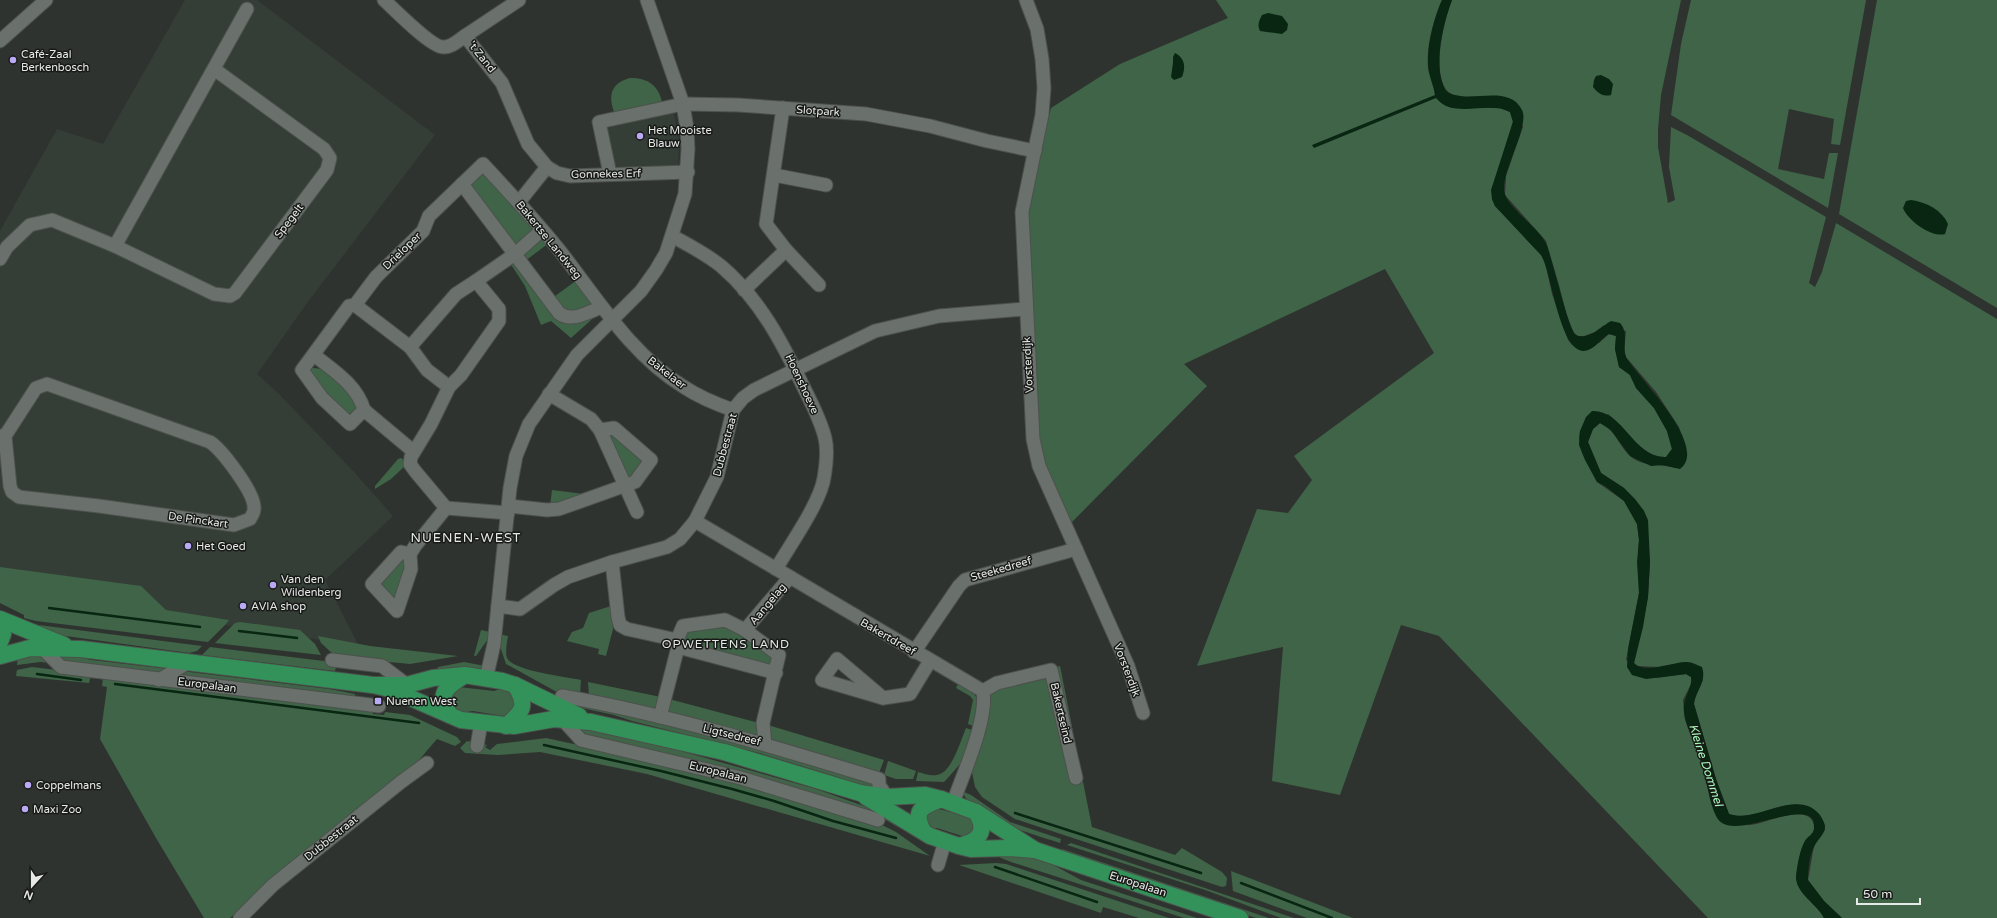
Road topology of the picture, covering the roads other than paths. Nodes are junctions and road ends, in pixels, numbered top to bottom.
1 (46, 0) edge
2 (519, 0) edge
3 (648, 0) edge
4 (1026, 0) edge
5 (390, 2) edge
6 (247, 9) dead end
7 (465, 36) junction
8 (0, 41) edge
9 (214, 70) junction
10 (683, 104) junction
11 (783, 108) junction
12 (1035, 151) junction
13 (483, 164) joint
14 (547, 167) junction
15 (688, 172) junction
16 (610, 174) junction
17 (774, 174) junction
18 (462, 184) junction
19 (826, 185) dead end
20 (519, 202) junction
21 (542, 230) junction
22 (672, 236) junction
23 (115, 246) junction
24 (786, 250) junction
25 (515, 254) junction
26 (1, 256) edge
27 (476, 281) junction
28 (819, 285) dead end
29 (744, 290) junction
30 (355, 305) junction
31 (602, 307) junction
32 (1025, 309) junction
33 (611, 320) junction
34 (410, 347) junction
35 (314, 355) junction
36 (795, 369) junction
37 (449, 387) junction
38 (550, 394) junction
39 (364, 410) junction
40 (733, 410) junction
41 (600, 430) junction
42 (3, 436) edge
43 (410, 454) junction
44 (625, 485) junction
45 (446, 508) junction
46 (509, 510) junction
47 (637, 512) dead end
48 (695, 521) junction
49 (1076, 549) junction
50 (410, 554) dead end
51 (612, 562) junction
52 (776, 568) junction
53 (790, 577) junction
54 (498, 606) junction
55 (0, 619) edge
56 (0, 623) edge
57 (745, 630) junction
58 (0, 642) edge
59 (678, 644) junction
60 (42, 648) junction
61 (81, 649) junction
62 (914, 652) junction
63 (0, 656) edge
64 (332, 660) dead end
65 (930, 661) junction
66 (189, 662) junction
67 (776, 673) junction
68 (465, 675) junction
69 (486, 679) junction
70 (160, 680) junction
71 (373, 684) junction
72 (407, 685) junction
73 (515, 685) junction
74 (983, 691) junction
75 (562, 696) dead end
76 (883, 698) dead end
77 (379, 706) dead end
78 (1143, 713) dead end
79 (450, 715) junction
80 (660, 716) junction
81 (563, 720) junction
82 (591, 722) junction
83 (481, 723) junction
84 (506, 726) junction
85 (765, 744) junction
86 (477, 746) dead end
87 (427, 763) dead end
88 (1076, 778) dead end
89 (860, 793) junction
90 (887, 797) junction
91 (947, 801) junction
92 (976, 812) junction
93 (878, 820) dead end
94 (923, 831) junction
95 (952, 844) junction
96 (1035, 850) junction
97 (938, 865) dead end
98 (240, 918) edge
99 (1240, 918) edge

1 - 8 street
2 - 7 street
3 - 10 street
4 - 12 street, Vorsterdijk
5 - 7 street, 't Zand
6 - 9 street
7 - 14 street, 't Zand
9 - 23 street
9 - 23 street, Spegelt
10 - 11 street, Slotpark
10 - 15 street
10 - 16 street, Slotpark
11 - 12 street, Slotpark
11 - 17 street
12 - 32 street, Vorsterdijk
13 - 18 street, Drieloper
13 - 20 street, Bakertse Landweg
14 - 16 street, Gonnekes Erf
14 - 20 street
15 - 16 street, Gonnekes Erf
15 - 22 street
17 - 19 street
17 - 24 street
18 - 25 street
18 - 30 street, Drieloper
20 - 21 street, Bakertse Landweg
21 - 25 street
21 - 31 street, Bakertse Landweg
22 - 29 street, Hoenshoeve
22 - 33 street
23 - 26 street, Spegelt
24 - 28 street
24 - 29 street
25 - 27 street
25 - 31 street
27 - 34 street
27 - 37 street
29 - 36 street, Hoenshoeve
30 - 34 street
30 - 35 street, Drieloper
31 - 33 street, Bakertse Landweg
32 - 36 street, Dubbestraat
32 - 49 street, Vorsterdijk
33 - 38 street
33 - 40 street, Bakelaer
34 - 37 street
35 - 39 street
35 - 39 street, Drieloper
36 - 40 street, Dubbestraat
36 - 52 street, Hoenshoeve
37 - 43 street
38 - 41 street
38 - 46 street
39 - 43 street
40 - 48 street, Dubbestraat
41 - 44 street
41 - 44 street
42 - 42 street, De Pinckart
43 - 45 street
44 - 46 street
44 - 47 street
45 - 46 street
45 - 50 street
46 - 54 street
48 - 51 street, Dubbestraat
48 - 52 street, Bakertdreef
49 - 62 street, Steekedreef
49 - 78 street, Vorsterdijk
51 - 54 street, Dubbestraat
51 - 59 street
52 - 53 street, Bakertdreef
53 - 57 street, Aangelag
53 - 62 street, Bakertdreef
54 - 69 street
55 - 61 main road, Europalaan
56 - 58 main road
57 - 59 street, Aangelag
57 - 67 street, Aangelag
59 - 67 street
59 - 80 street, Aangelag
60 - 61 main road, Europalaan
60 - 63 main road, Europalaan
60 - 70 street, Europalaan
61 - 66 main road, Europalaan
62 - 65 street, Bakertdreef
64 - 72 street
65 - 74 street, Bakertdreef
65 - 76 street
66 - 70 street
66 - 71 main road, Europalaan
67 - 85 street, Aangelag
68 - 69 main road
68 - 72 main road, Europalaan
68 - 79 main road
69 - 73 main road
70 - 77 street, Europalaan
71 - 72 main road, Europalaan
71 - 79 main road, Europalaan
73 - 82 main road, Europalaan
73 - 84 main road
74 - 88 street, Bakertseind
74 - 91 street
75 - 80 street, Ligtsedreef
79 - 83 main road
80 - 85 street, Ligtsedreef
81 - 82 main road, Europalaan
81 - 84 main road, Europalaan
81 - 93 street, Europalaan
82 - 89 main road, Europalaan
83 - 84 main road
83 - 86 street
85 - 90 street, Ligtsedreef
87 - 98 street, Dubbestraat
89 - 90 main road, Europalaan
89 - 94 main road, Europalaan
90 - 91 main road, Europalaan
91 - 92 main road
91 - 94 main road
92 - 95 main road
92 - 96 main road, Europalaan
94 - 95 main road
95 - 96 main road, Europalaan
95 - 97 street
96 - 99 main road, Europalaan

